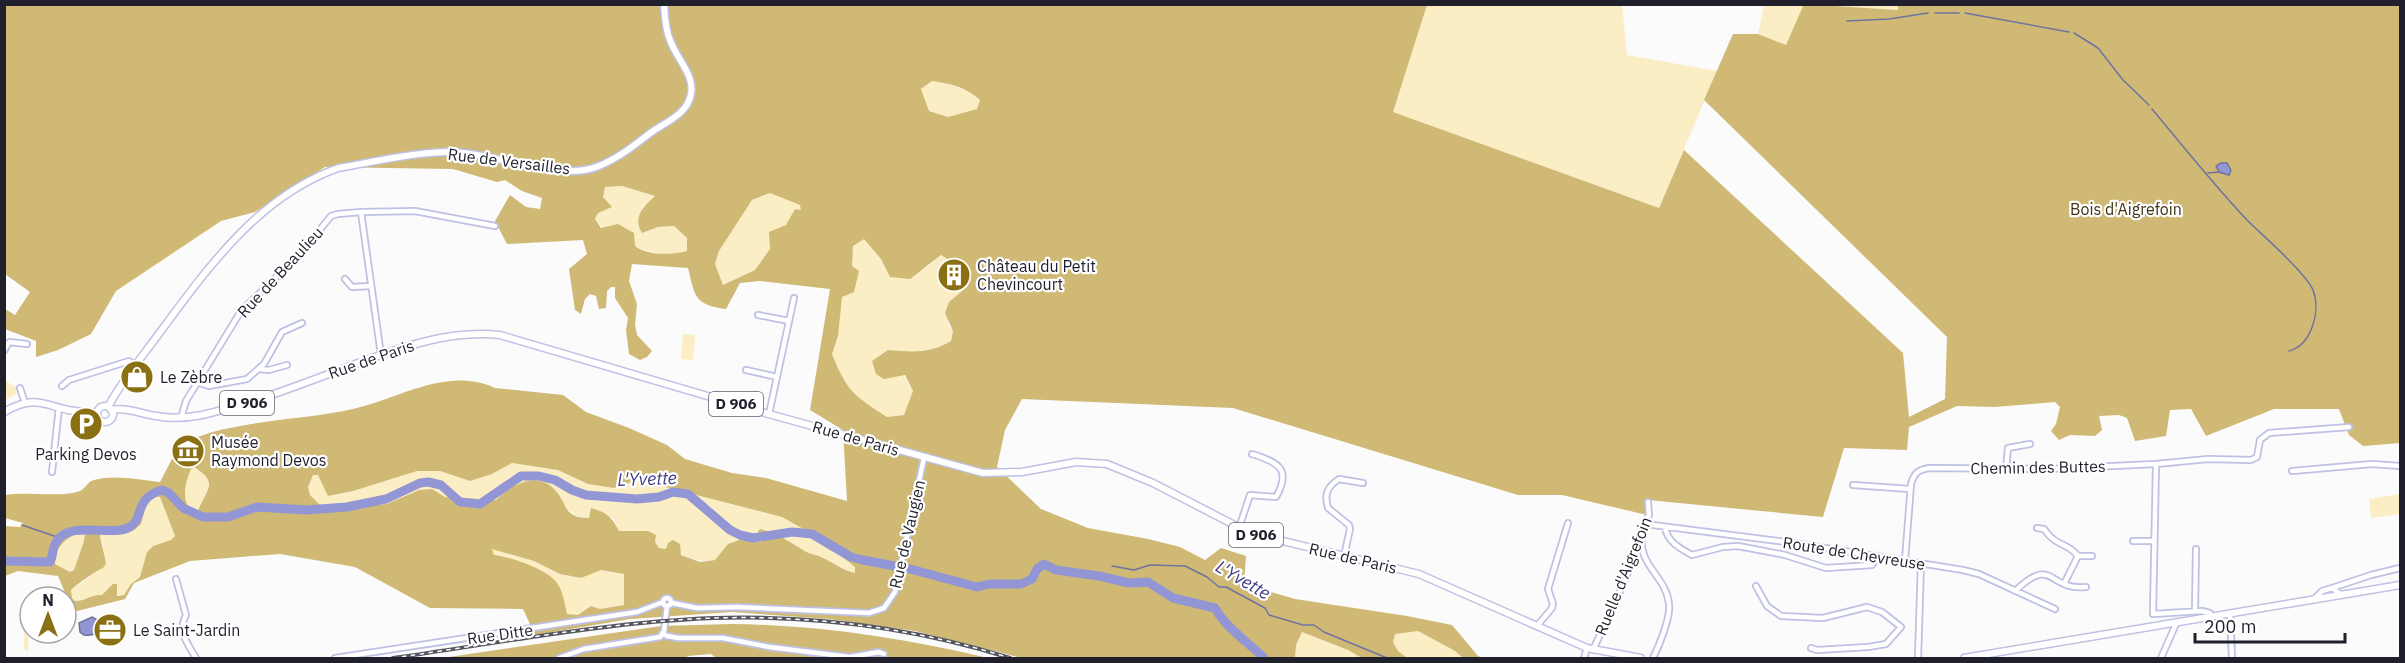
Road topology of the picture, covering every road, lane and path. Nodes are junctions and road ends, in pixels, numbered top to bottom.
1 (664, 4) edge
2 (361, 212) junction
3 (495, 226) dead end
4 (345, 279) dead end
5 (372, 286) junction
6 (794, 298) dead end
7 (758, 315) dead end
8 (789, 321) junction
9 (302, 323) dead end
10 (27, 344) dead end
11 (4, 351) edge
12 (381, 355) junction
13 (287, 365) dead end
14 (136, 366) junction
15 (259, 369) junction
16 (746, 370) dead end
17 (777, 377) junction
18 (197, 382) junction
19 (62, 386) dead end
20 (20, 388) dead end
21 (25, 403) junction
22 (59, 406) junction
23 (110, 409) junction
24 (4, 412) edge
25 (96, 413) junction
26 (769, 414) junction
27 (181, 418) junction
28 (2349, 427) dead end
29 (2030, 444) dead end
30 (1252, 454) dead end
31 (924, 458) junction
32 (2156, 464) junction
33 (2400, 466) edge
34 (2006, 469) junction
35 (2292, 471) dead end
36 (52, 472) dead end
37 (1363, 483) dead end
38 (1853, 485) dead end
39 (1911, 489) junction
40 (1648, 502) dead end
41 (1568, 523) dead end
42 (1646, 526) junction
43 (1665, 527) junction
44 (1239, 528) junction
45 (2037, 528) dead end
46 (2133, 541) dead end
47 (2154, 541) junction
48 (2196, 549) dead end
49 (1344, 556) junction
50 (1878, 556) junction
51 (2078, 556) junction
52 (2092, 556) dead end
53 (1905, 561) junction
54 (1921, 563) junction
55 (2400, 568) edge
56 (176, 579) dead end
57 (2064, 584) junction
58 (2400, 585) edge
59 (1756, 586) dead end
60 (2086, 587) dead end
61 (2332, 588) junction
62 (2015, 591) junction
63 (2342, 596) junction
64 (2312, 601) junction
65 (667, 603) junction
66 (884, 608) joint
67 (2055, 609) dead end
68 (2195, 611) junction
69 (2230, 614) junction
70 (2212, 618) junction
71 (2176, 624) junction
72 (1537, 626) junction
73 (663, 634) junction
74 (1811, 648) dead end
75 (1590, 649) junction
76 (884, 654) dead end
77 (196, 658) edge
78 (335, 658) edge
79 (559, 658) edge
80 (1584, 658) edge
81 (1641, 658) edge
82 (1653, 658) edge
83 (1918, 658) edge
84 (1964, 658) edge
85 (2161, 658) edge
86 (2232, 658) edge

1 - 14 main road, Rue de Versailles
2 - 3 street, Rue de Beaulieu
2 - 5 street
2 - 18 street, Rue de Beaulieu
4 - 5 street
5 - 12 street
6 - 8 street
7 - 8 street
8 - 17 street
9 - 15 street
10 - 11 street
12 - 26 main road, Rue de Paris / D 906
12 - 27 main road, Rue de Paris / D 906
13 - 15 street
14 - 19 street
14 - 23 main road, Rue de Versailles
15 - 18 street
16 - 17 street
17 - 26 street
18 - 27 street, Rue de Beaulieu
20 - 21 street
21 - 22 main road
21 - 24 main road
22 - 25 main road
22 - 36 street
23 - 25 main road
23 - 25 main road
23 - 27 main road, Rue de Paris / D 906
26 - 31 main road, Rue de Paris / D 906
28 - 32 street, Chemin des Buttes
29 - 34 street
30 - 44 street
31 - 44 main road, Rue de Paris / D 906
31 - 66 street, Rue de Vaugien
32 - 34 street, Chemin des Buttes
32 - 47 street
33 - 35 street
34 - 39 street, Chemin des Buttes
37 - 49 street
38 - 39 street
39 - 53 street
40 - 42 street, Ruelle d'Aigrefoin
41 - 72 street
42 - 43 street, Route de Chevreuse
42 - 75 street, Ruelle d'Aigrefoin
42 - 82 street
43 - 50 street, Route de Chevreuse
43 - 50 street
44 - 49 main road, Rue de Paris / D 906
45 - 51 street
46 - 47 street
47 - 68 street
48 - 68 street
49 - 72 main road, Rue de Paris / D 906
50 - 53 street, Route de Chevreuse
51 - 52 street
51 - 57 street
53 - 54 street, Route de Chevreuse
54 - 62 street, Route de Chevreuse
54 - 83 street
55 - 61 street
56 - 77 street
57 - 60 street
57 - 62 street
58 - 63 main road
59 - 74 street
61 - 63 street
61 - 64 street
62 - 67 street, Route de Chevreuse
63 - 64 main road
64 - 69 main road
65 - 66 street, Rue Ditte
65 - 73 street
65 - 78 street, Rue Ditte
68 - 70 street
69 - 70 main road
69 - 86 street
70 - 71 main road
71 - 84 main road
71 - 85 street
72 - 75 main road, Rue de Paris / D 906
73 - 76 street
73 - 79 street
75 - 80 street, Ruelle d'Aigrefoin
75 - 81 main road, Rue de Paris

